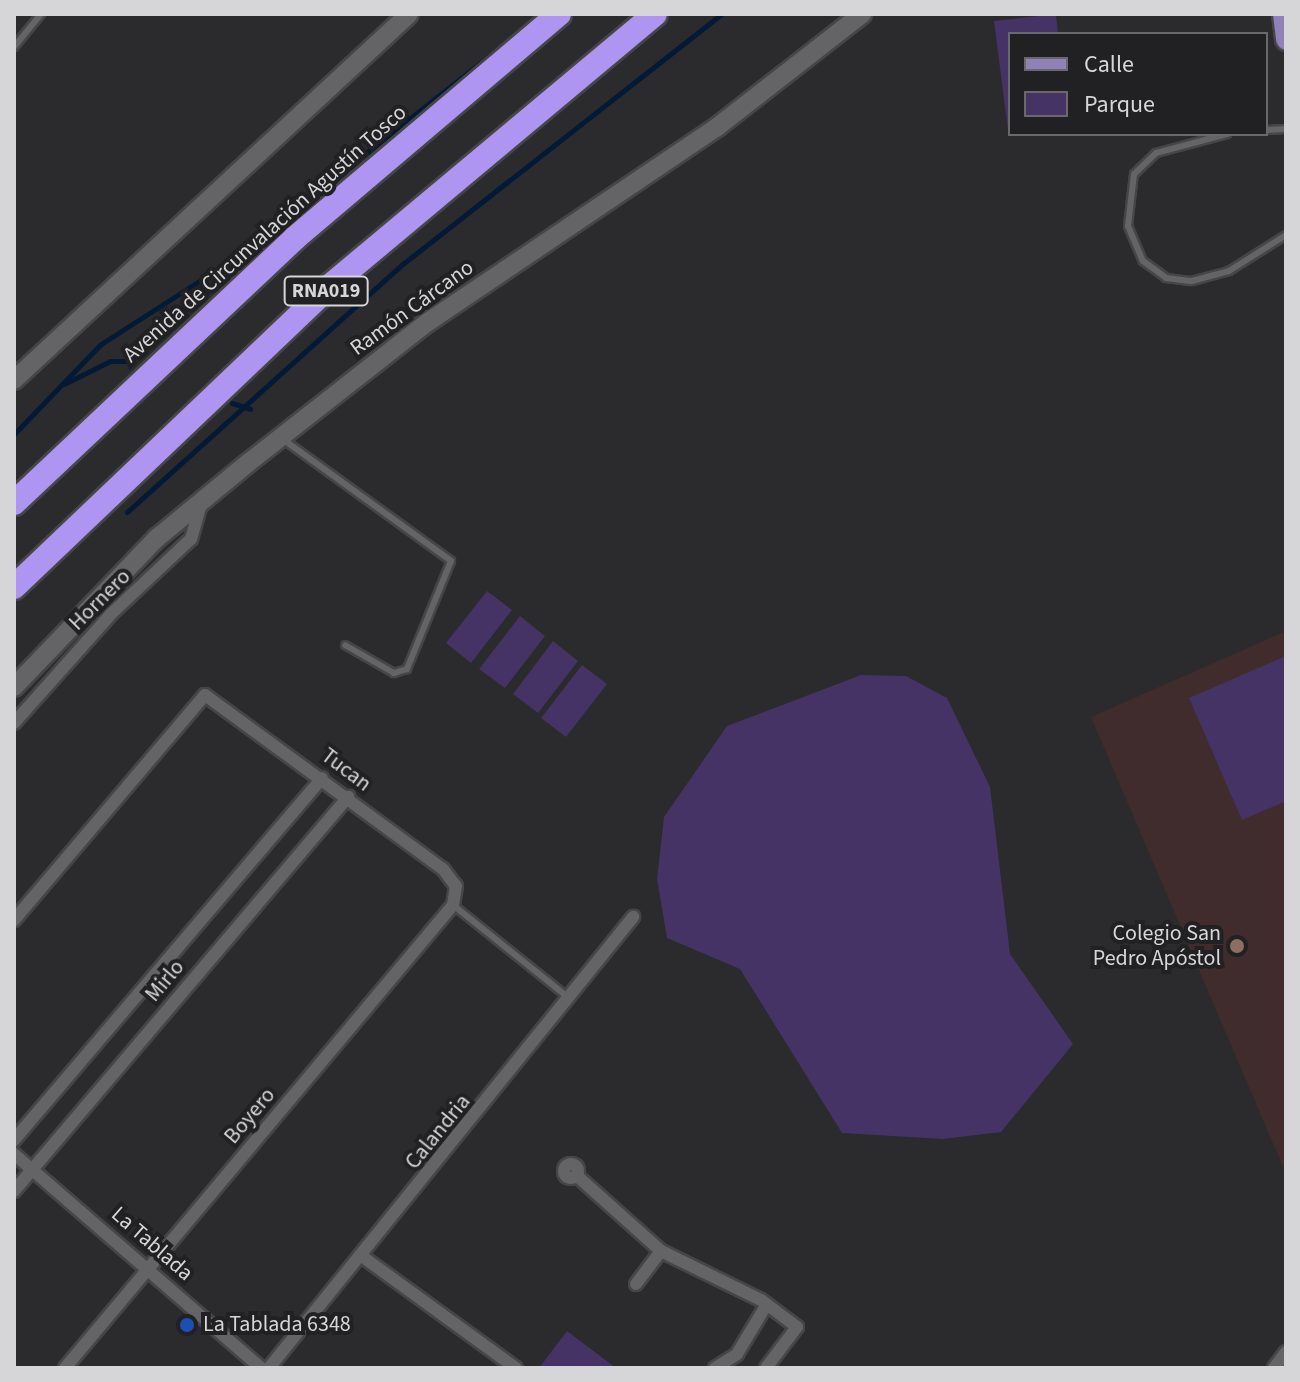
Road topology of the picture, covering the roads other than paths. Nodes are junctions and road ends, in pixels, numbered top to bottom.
1 (41, 14) edge
2 (559, 14) edge
3 (655, 14) edge
4 (862, 14) edge
5 (1283, 14) edge
6 (401, 17) edge
7 (1286, 40) edge
8 (14, 47) edge
9 (1220, 136) edge
10 (1286, 235) edge
11 (14, 380) edge
12 (281, 438) junction
13 (202, 501) junction
14 (14, 503) edge
15 (14, 587) edge
16 (345, 645) dead end
17 (17, 683) edge
18 (14, 723) edge
19 (322, 778) junction
20 (348, 797) junction
21 (453, 905) junction
22 (633, 917) dead end
23 (14, 920) edge
24 (569, 998) junction
25 (14, 1140) edge
26 (14, 1154) edge
27 (32, 1170) junction
28 (576, 1175) dead end
29 (14, 1191) edge
30 (661, 1251) junction
31 (363, 1257) junction
32 (149, 1266) junction
33 (636, 1284) dead end
34 (767, 1304) junction
35 (1286, 1352) edge
36 (65, 1368) edge
37 (261, 1368) edge
38 (269, 1368) edge
39 (516, 1368) edge
40 (715, 1368) edge
41 (766, 1368) edge
42 (1274, 1368) edge

1 - 8 lane
2 - 14 highway, Avenida de Circunvalación Agustín Tosco / RNA019
3 - 15 highway, RNA019
4 - 12 main road, Ramón Cárcano
5 - 7 main road
6 - 11 main road
9 - 10 lane
12 - 13 main road, Ramón Cárcano
12 - 16 lane
13 - 17 main road, Ramón Cárcano
13 - 18 street, Hornero
19 - 20 street, Tucan
19 - 23 street, Tucan
19 - 25 street, Mirlo
20 - 21 street, Tucan
20 - 27 street, Mirlo
21 - 24 lane
21 - 32 street, Boyero
22 - 24 street, Calandria
24 - 31 street, Calandria
26 - 27 street, La Tablada
27 - 29 street, Mirlo
27 - 32 street, La Tablada
28 - 30 street
30 - 33 street
30 - 34 street
31 - 38 street, Calandria
31 - 39 street
32 - 36 street, Boyero
32 - 37 street, La Tablada
34 - 40 street
34 - 41 street
35 - 42 street

